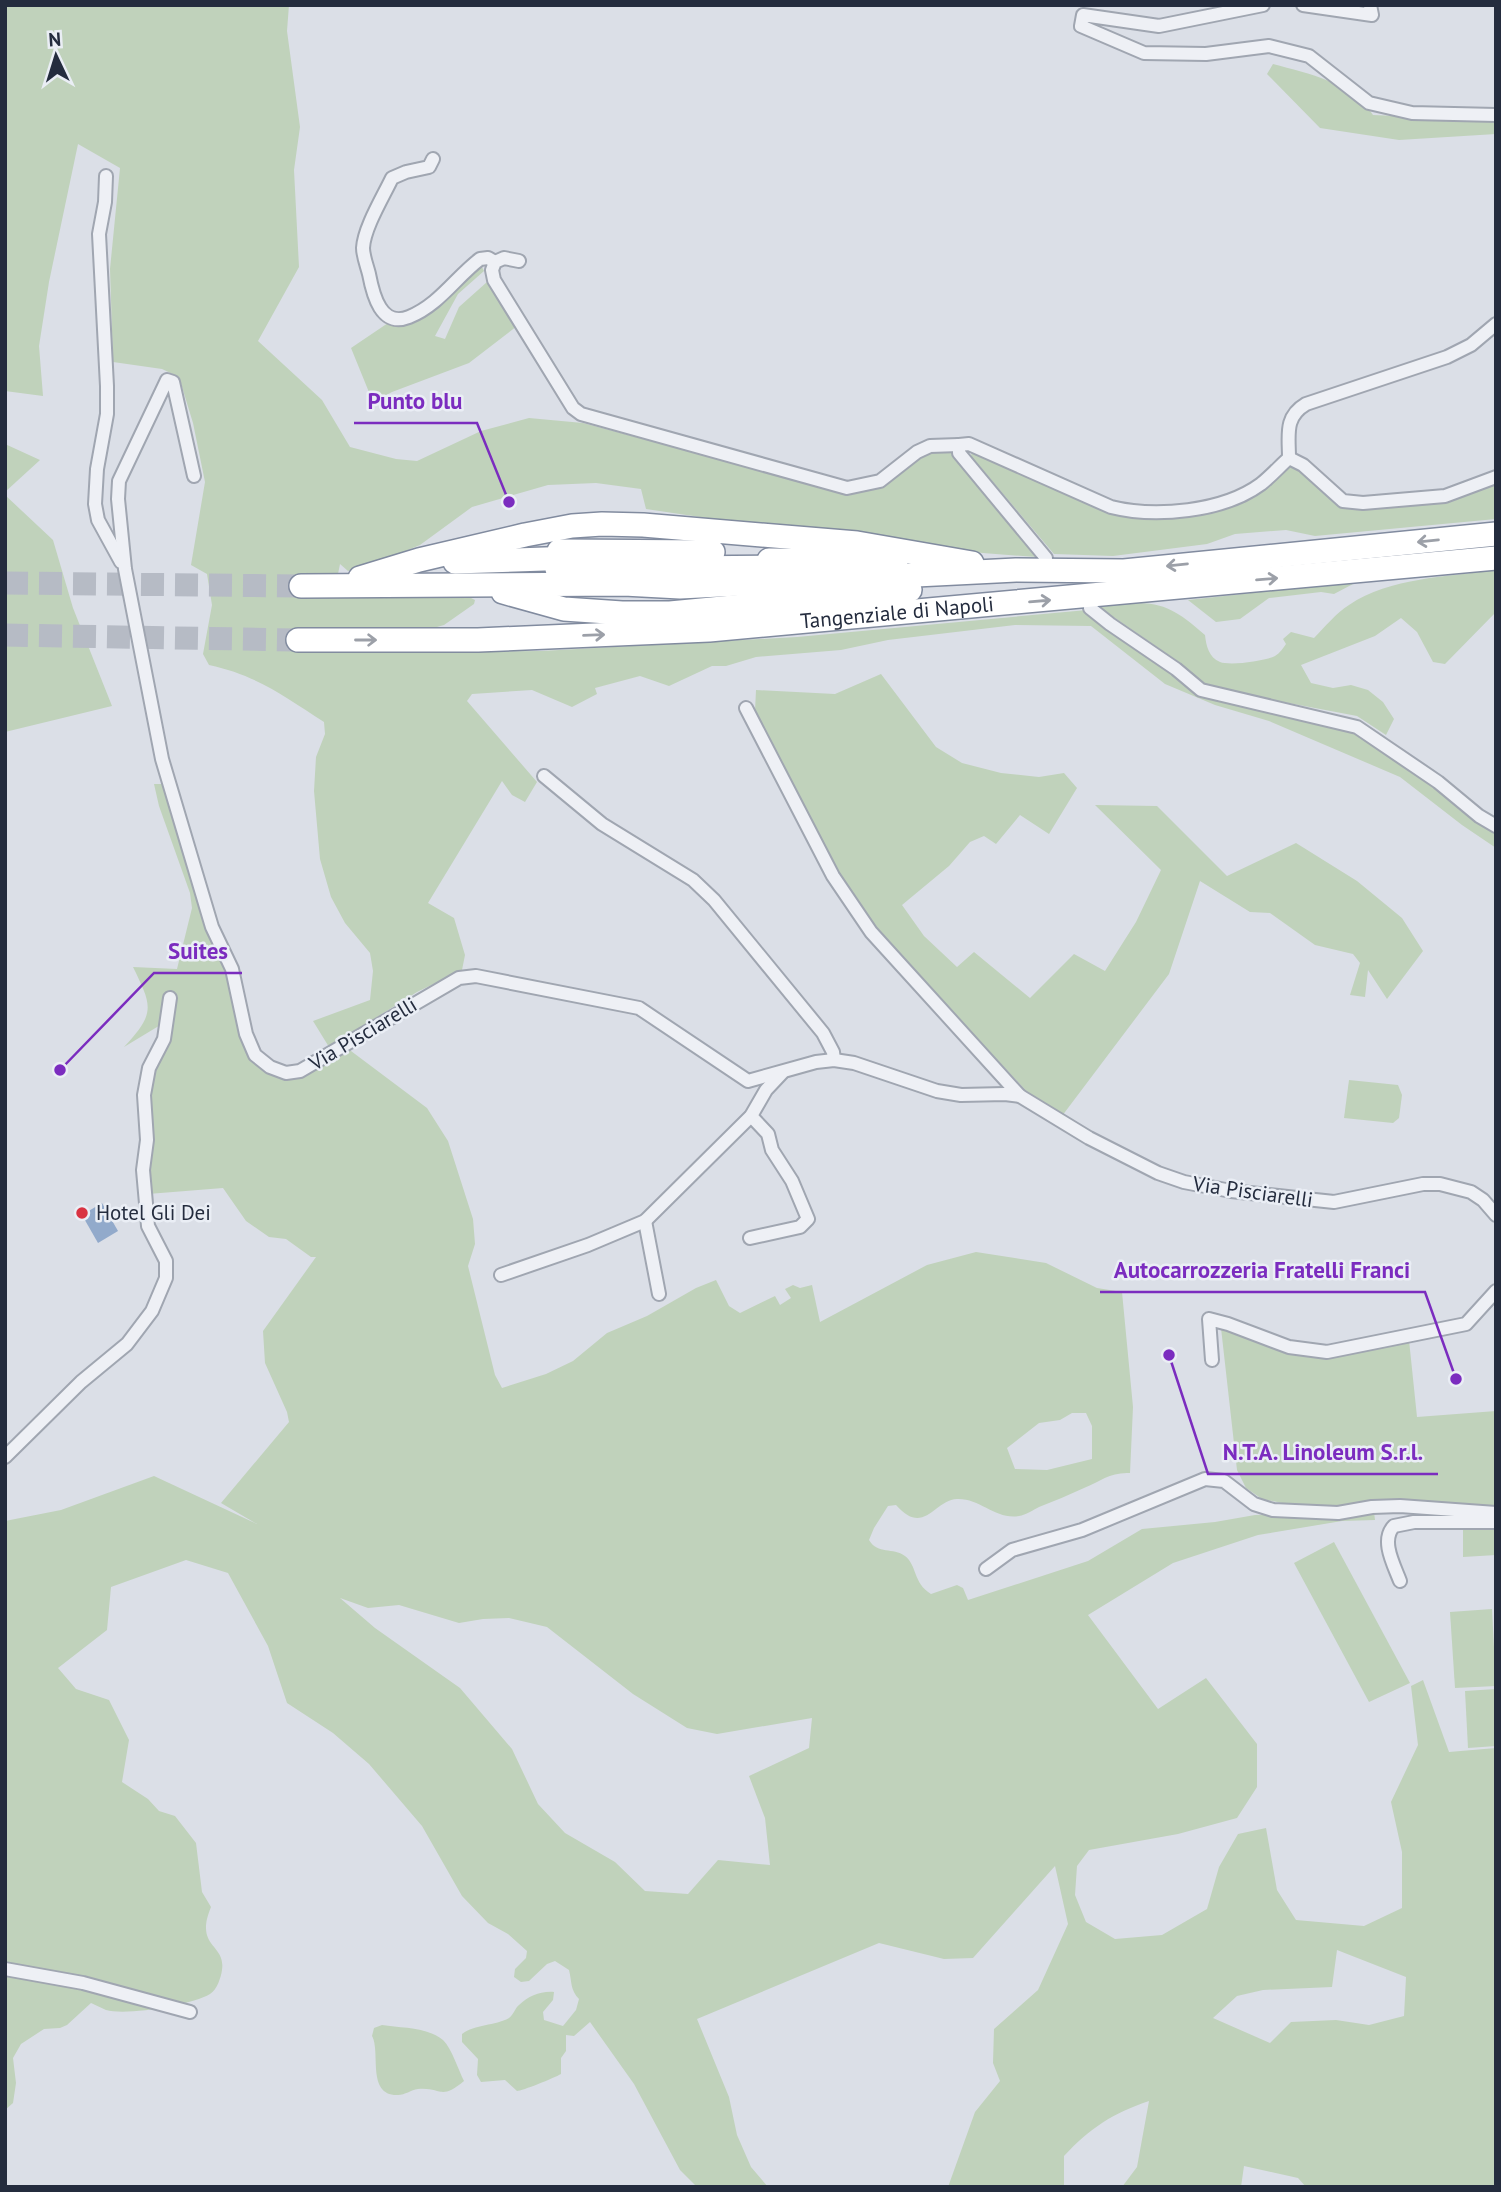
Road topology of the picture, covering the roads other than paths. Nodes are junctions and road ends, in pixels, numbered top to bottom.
1 (1263, 5) edge
2 (1303, 5) edge
3 (1370, 5) edge
4 (1496, 115) edge
5 (433, 159) dead end
6 (106, 176) dead end
7 (519, 261) dead end
8 (495, 262) junction
9 (1496, 324) edge
10 (959, 445) junction
11 (1289, 458) junction
12 (194, 476) dead end
13 (1496, 477) edge
14 (1496, 534) edge
15 (494, 542) junction
16 (460, 550) junction
17 (433, 556) junction
18 (914, 556) junction
19 (1046, 558) dead end
20 (1496, 558) edge
21 (405, 564) junction
22 (125, 569) junction
23 (989, 569) junction
24 (372, 575) junction
25 (480, 585) junction
26 (301, 586) tunnel mouth
27 (337, 586) junction
28 (1090, 608) dead end
29 (298, 640) tunnel mouth
30 (746, 708) dead end
31 (544, 776) dead end
32 (1496, 826) edge
33 (170, 998) dead end
34 (834, 1060) junction
35 (782, 1073) junction
36 (1020, 1096) junction
37 (751, 1116) junction
38 (1496, 1215) edge
39 (645, 1221) junction
40 (750, 1238) dead end
41 (501, 1275) dead end
42 (1496, 1291) edge
43 (659, 1294) dead end
44 (1212, 1360) dead end
45 (5, 1457) edge
46 (1496, 1513) edge
47 (1496, 1522) edge
48 (986, 1569) dead end
49 (1400, 1581) dead end
50 (5, 1969) edge
51 (190, 2012) dead end

1 - 4 street
2 - 3 street
5 - 8 street
6 - 22 street
7 - 8 street
8 - 10 street
9 - 11 street
10 - 11 street
10 - 19 street
11 - 13 street
12 - 22 street
14 -> 23 highway, Tangenziale di Napoli
15 - 16 highway
15 - 18 highway
15 - 18 highway
16 - 17 highway
16 - 18 highway
17 - 18 highway
17 - 21 highway
18 - 21 highway
18 - 23 highway
29 -> 20 highway, Tangenziale di Napoli
21 - 24 highway
22 - 35 street, Via Pisciarelli
23 - 24 highway
23 - 25 highway, Tangenziale di Napoli
23 - 25 highway
23 - 25 highway
24 - 27 highway
25 - 27 highway, Tangenziale di Napoli
26 - 27 highway, Tangenziale di Napoli
28 - 32 street
30 - 36 street, Via Pisciarelli
31 - 34 street
33 - 45 street
34 - 35 street, Via Pisciarelli
34 - 36 street, Via Pisciarelli
35 - 37 street
36 - 38 street, Via Pisciarelli
37 - 39 street
37 - 40 street
39 - 41 street
39 - 43 street
42 - 44 street
46 - 48 street
47 - 49 street
50 - 51 street

